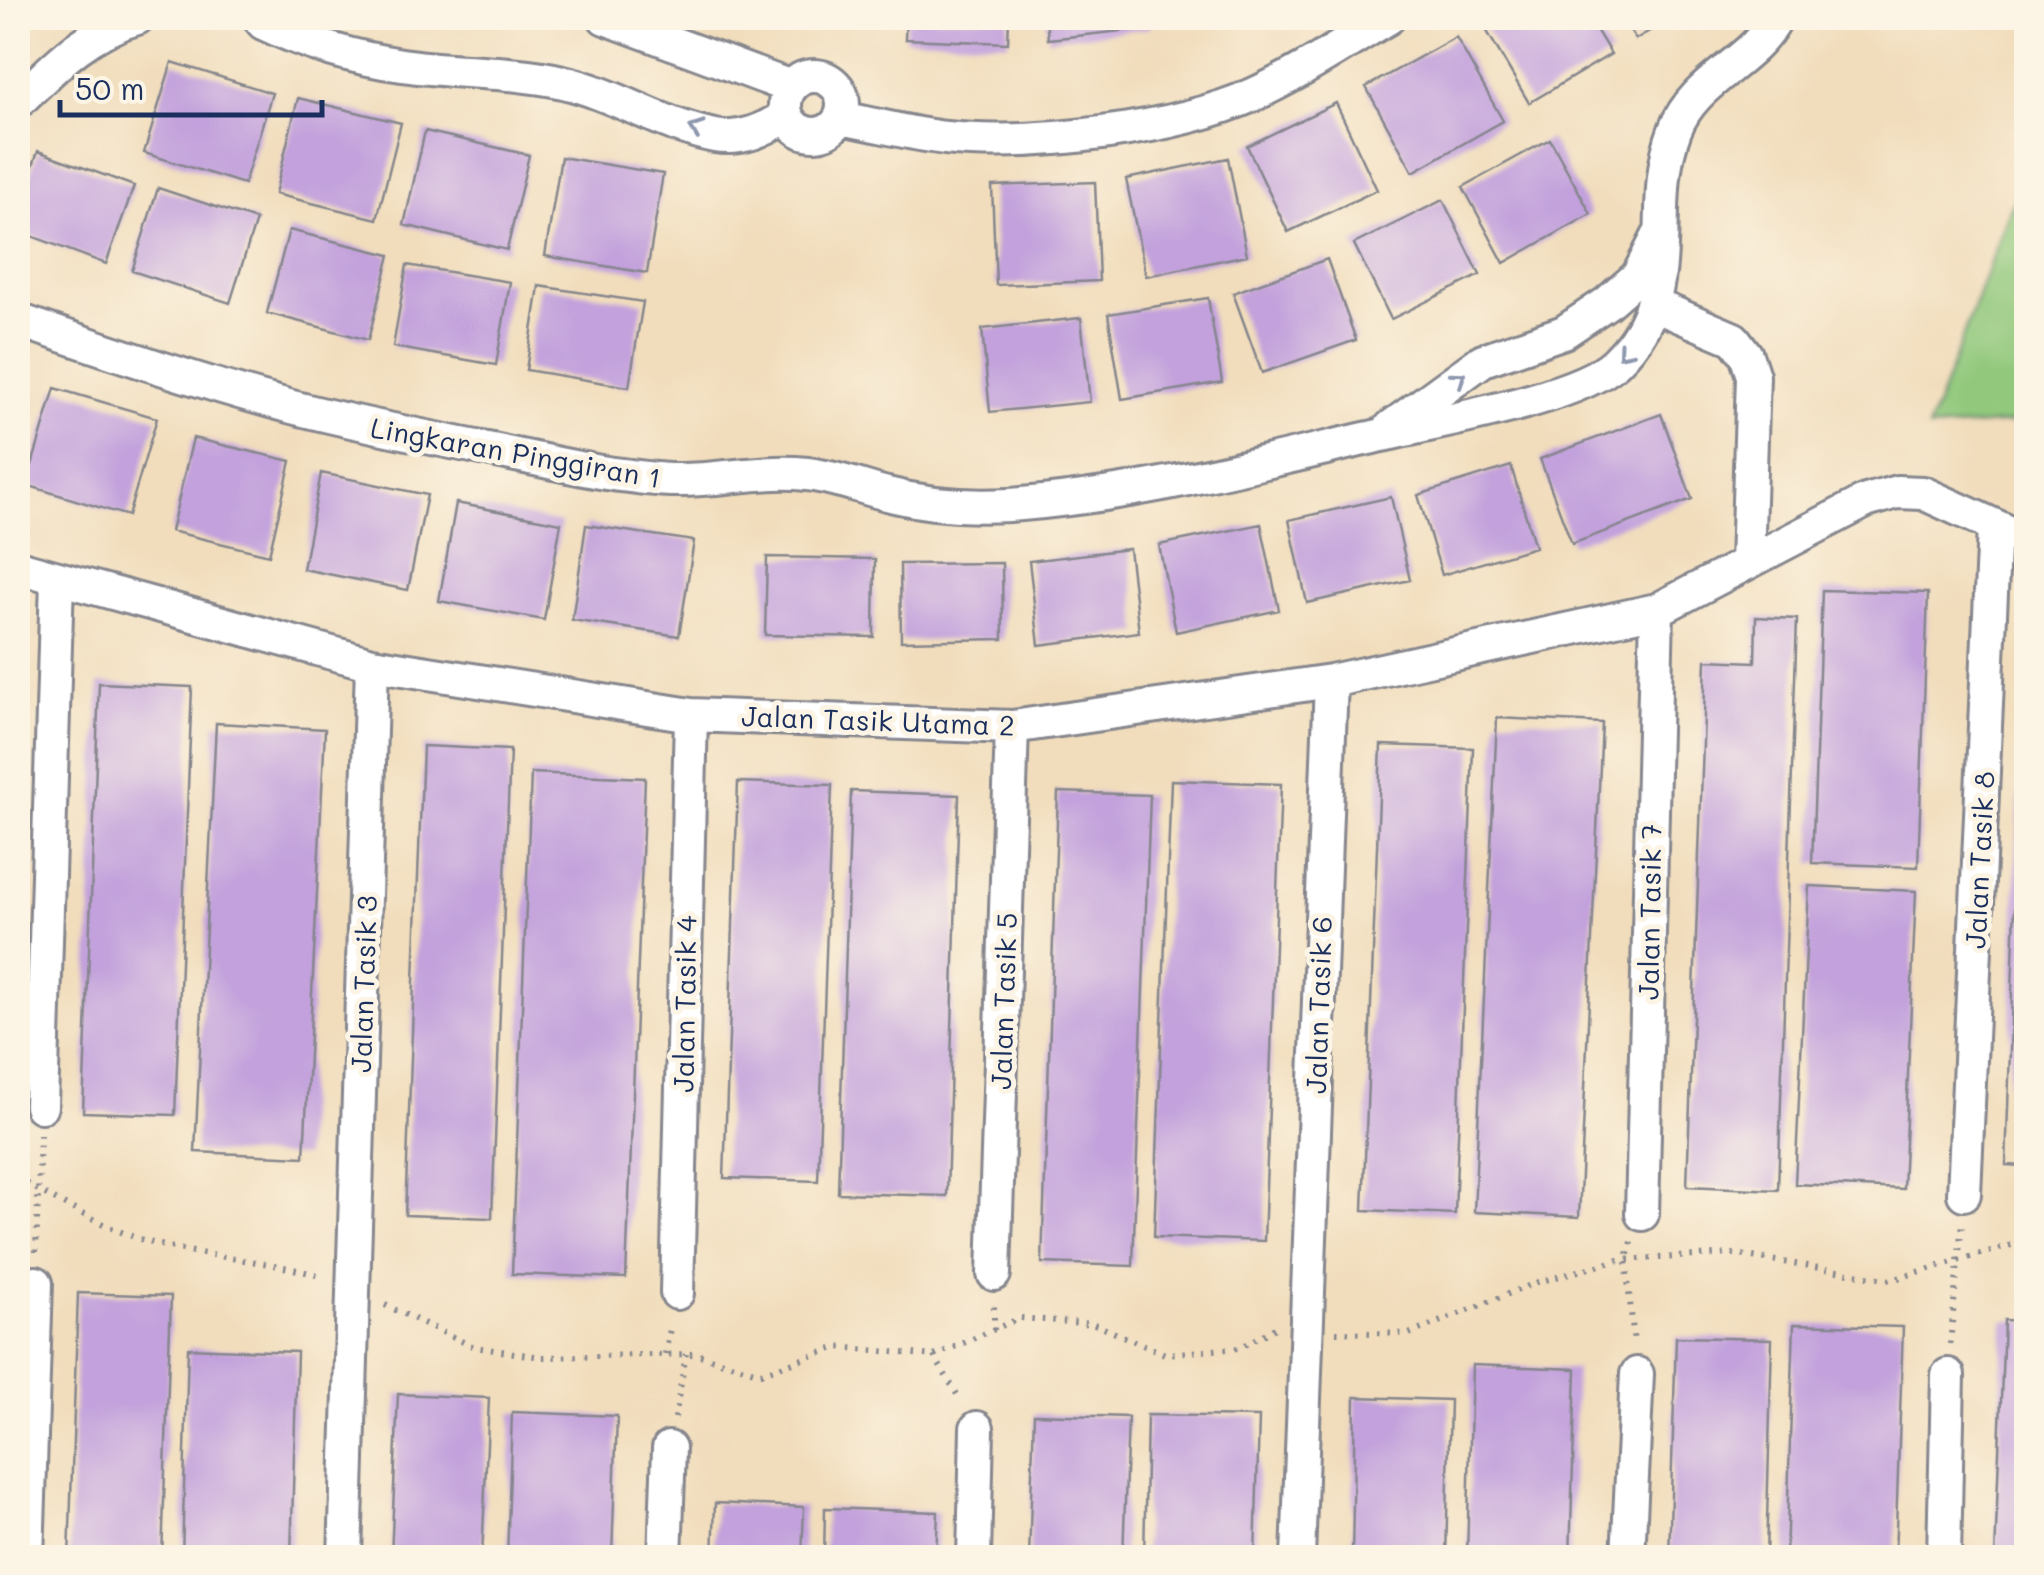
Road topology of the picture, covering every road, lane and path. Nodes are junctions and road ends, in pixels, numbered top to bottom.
1 (136, 18) edge
2 (260, 18) edge
3 (604, 18) edge
4 (1388, 18) edge
5 (1776, 18) edge
6 (18, 102) edge
7 (789, 102) junction
8 (840, 118) junction
9 (1662, 230) junction
10 (1652, 304) junction
11 (18, 320) edge
12 (1380, 435) junction
13 (1994, 526) junction
14 (2026, 540) edge
15 (1747, 563) junction
16 (18, 567) edge
17 (57, 580) junction
18 (1657, 610) junction
19 (372, 664) junction
20 (1331, 681) junction
21 (691, 715) junction
22 (1012, 727) junction
23 (40, 1106) joint
24 (18, 1178) edge
25 (38, 1191) junction
26 (1964, 1194) joint
27 (1642, 1214) dead end
28 (2026, 1246) edge
29 (1626, 1260) junction
30 (1958, 1260) junction
31 (994, 1274) dead end
32 (328, 1278) dead end
33 (36, 1283) joint
34 (677, 1294) dead end
35 (368, 1304) junction
36 (1309, 1330) junction
37 (686, 1354) junction
38 (934, 1356) junction
39 (1636, 1374) joint
40 (1948, 1375) joint
41 (977, 1428) joint
42 (669, 1448) joint
43 (27, 1558) edge
44 (345, 1558) edge
45 (665, 1558) edge
46 (974, 1558) edge
47 (1298, 1558) edge
48 (1628, 1558) edge
49 (1944, 1558) edge

1 - 6 street
7 -> 2 street
3 - 7 street
4 - 8 street
5 - 9 street, Lingkaran Pinggiran 1
7 - 8 street
7 - 8 street
9 - 10 street, Lingkaran Pinggiran 1
12 -> 9 street, Lingkaran Pinggiran 1
10 -> 12 street, Lingkaran Pinggiran 1
10 - 15 street
11 - 12 street, Lingkaran Pinggiran 1
13 - 14 street
13 - 15 street, Jalan Tasik Utama 2
13 - 26 street, Jalan Tasik 8
15 - 18 street, Jalan Tasik Utama 2
16 - 17 street, Jalan Tasik Utama 2
17 - 19 street, Jalan Tasik Utama 2
17 - 23 street
18 - 20 street, Jalan Tasik Utama 2
18 - 27 street, Jalan Tasik 7
19 - 21 street, Jalan Tasik Utama 2
19 - 35 street, Jalan Tasik 3
20 - 22 street, Jalan Tasik Utama 2
20 - 36 street, Jalan Tasik 6
21 - 22 street, Jalan Tasik Utama 2
21 - 34 street, Jalan Tasik 4
22 - 31 street, Jalan Tasik 5
23 - 25 path
24 - 25 path
25 - 32 path
25 - 33 path
26 - 30 path
28 - 30 path
29 - 30 path
29 - 36 path
29 - 39 path
30 - 40 path
33 - 43 street
35 - 37 path
35 - 44 street, Jalan Tasik 3
36 - 38 path
36 - 47 street, Jalan Tasik 6
37 - 38 path
37 - 42 path
38 - 41 path
39 - 48 street
40 - 49 street
41 - 46 street
42 - 45 street

